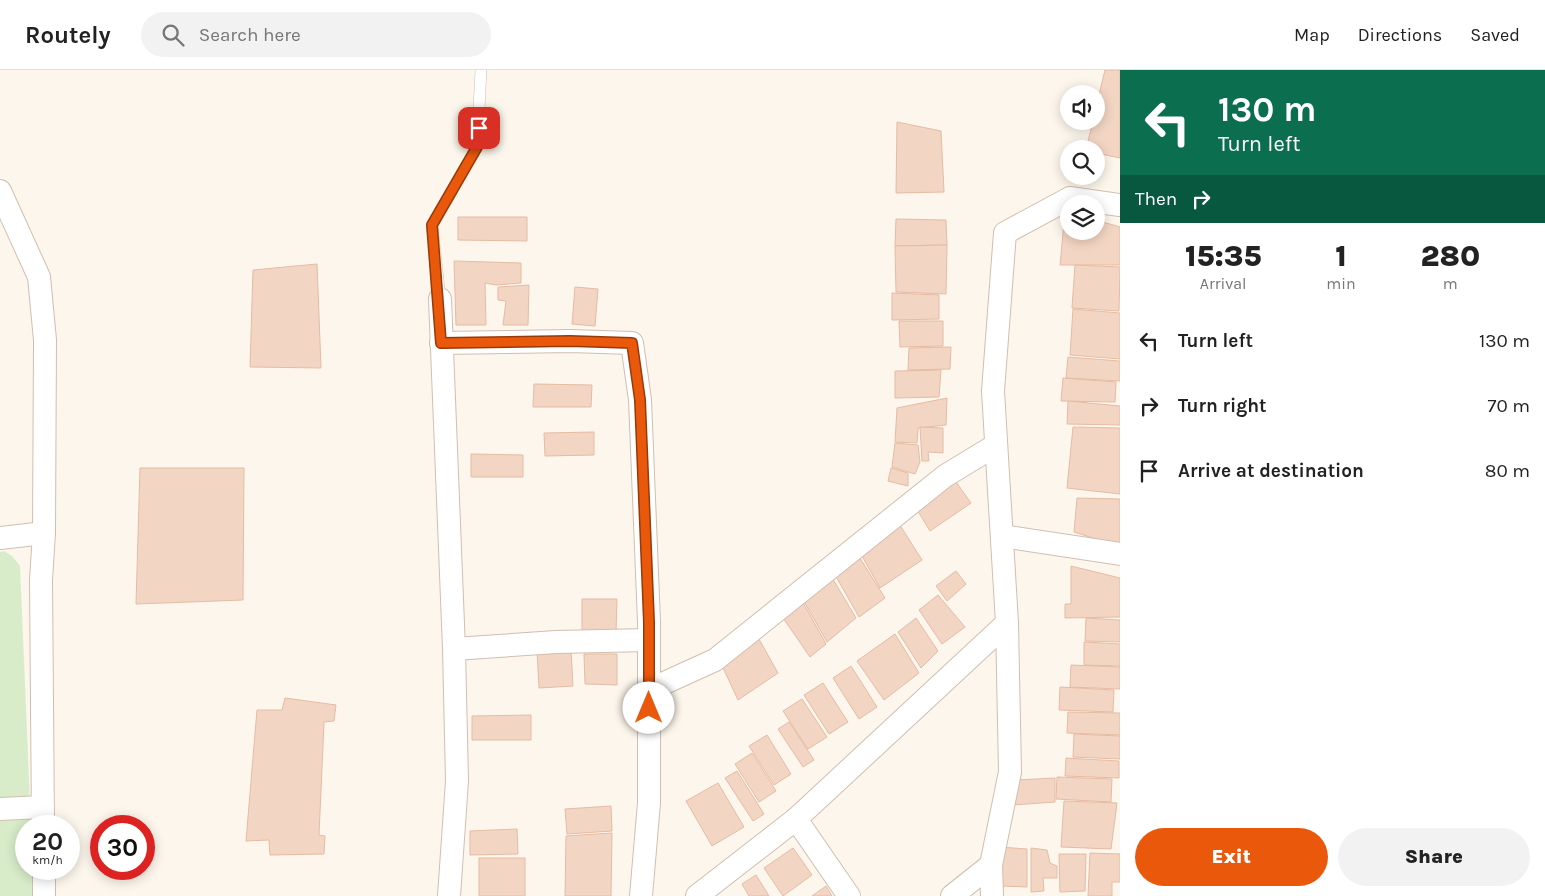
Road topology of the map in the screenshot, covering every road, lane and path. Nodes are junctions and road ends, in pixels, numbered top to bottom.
1 (480, 70) edge
2 (0, 191) edge
3 (1120, 205) edge
4 (440, 299) joint
5 (441, 343) junction
6 (996, 445) junction
7 (44, 533) junction
8 (1002, 536) junction
9 (0, 538) edge
10 (1120, 554) edge
11 (1007, 623) junction
12 (650, 640) junction
13 (454, 649) junction
14 (649, 690) junction
15 (0, 809) edge
16 (32, 815) edge
17 (43, 815) edge
18 (796, 819) junction
19 (991, 864) junction
20 (44, 880) edge
21 (44, 896) edge
22 (449, 896) edge
23 (641, 896) edge
24 (697, 896) edge
25 (849, 896) edge
26 (952, 896) edge
27 (992, 896) edge

1 - 4 lane
2 - 7 street
3 - 6 street
4 - 5 street
5 - 12 street
5 - 13 street
6 - 8 street
6 - 14 street
7 - 9 street
7 - 17 street
8 - 10 street
8 - 11 street
11 - 18 street
11 - 19 street
12 - 13 street
12 - 14 street
13 - 22 street
14 - 23 street
15 - 16 street
18 - 24 street
18 - 25 street
19 - 26 street
19 - 27 street
20 - 21 street

